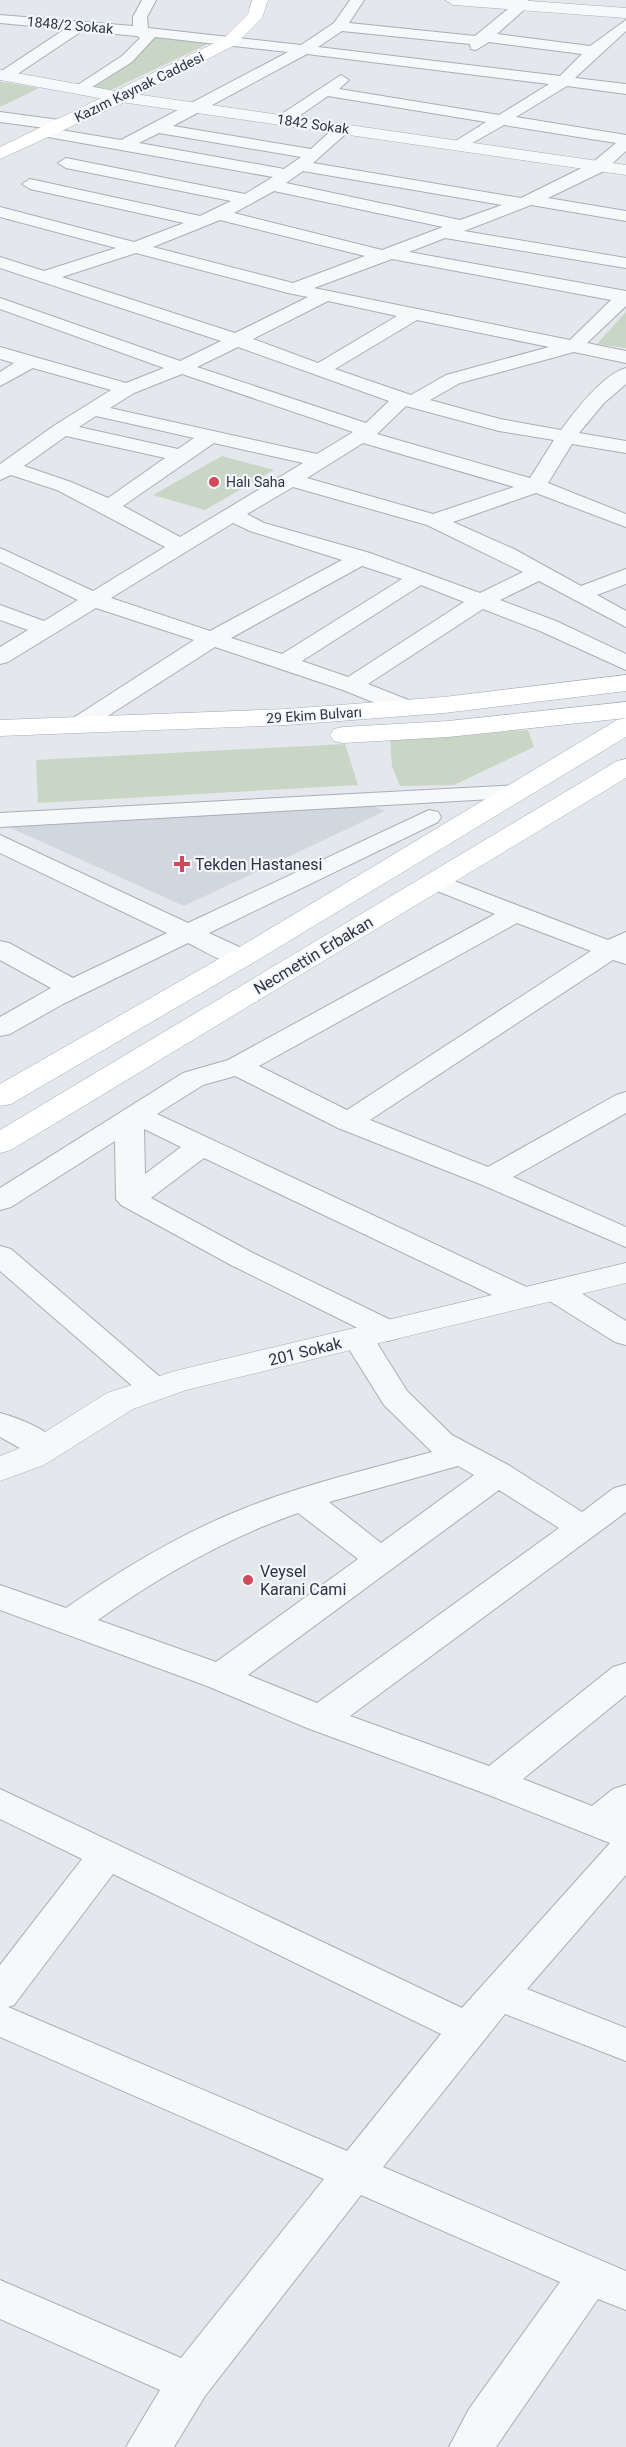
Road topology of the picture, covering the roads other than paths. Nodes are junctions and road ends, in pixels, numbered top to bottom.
1 (149, 0) edge
2 (260, 0) edge
3 (357, 0) edge
4 (453, 0) edge
5 (521, 2) edge
6 (2, 11) edge
7 (626, 13) edge
8 (626, 24) edge
9 (339, 26) junction
10 (78, 27) junction
11 (141, 31) junction
12 (481, 39) junction
13 (229, 42) junction
14 (302, 51) junction
15 (593, 51) junction
16 (370, 58) junction
17 (457, 69) junction
18 (3, 75) edge
19 (563, 82) junction
20 (81, 89) junction
21 (626, 89) edge
22 (325, 91) junction
23 (543, 93) junction
24 (121, 97) junction
25 (626, 103) edge
26 (197, 108) junction
27 (0, 117) edge
28 (500, 118) junction
29 (282, 120) junction
30 (54, 128) junction
31 (158, 128) junction
32 (343, 128) junction
33 (97, 141) junction
34 (626, 141) edge
35 (124, 145) junction
36 (460, 145) junction
37 (0, 154) edge
38 (307, 160) junction
39 (66, 163) junction
40 (598, 167) junction
41 (626, 170) edge
42 (285, 174) junction
43 (165, 183) junction
44 (30, 184) junction
45 (270, 185) junction
46 (10, 192) dead end
47 (246, 199) junction
48 (526, 201) junction
49 (126, 203) junction
50 (0, 212) edge
51 (217, 214) junction
52 (626, 216) edge
53 (200, 221) junction
54 (462, 226) junction
55 (445, 233) junction
56 (134, 249) junction
57 (389, 255) junction
58 (0, 262) edge
59 (626, 263) edge
60 (45, 276) junction
61 (294, 290) junction
62 (326, 295) junction
63 (625, 297) edge
64 (0, 303) edge
65 (414, 313) junction
66 (237, 340) junction
67 (574, 346) junction
68 (0, 353) edge
69 (626, 357) edge
70 (31, 361) junction
71 (181, 368) junction
72 (318, 371) junction
73 (626, 374) edge
74 (0, 380) edge
75 (127, 389) junction
76 (407, 400) junction
77 (94, 410) junction
78 (62, 429) junction
79 (365, 434) junction
80 (210, 436) junction
81 (564, 437) junction
82 (626, 447) edge
83 (181, 456) junction
84 (322, 461) junction
85 (4, 471) edge
86 (292, 480) junction
87 (536, 486) junction
88 (109, 507) junction
89 (234, 516) junction
90 (434, 521) junction
91 (626, 522) edge
92 (182, 547) junction
93 (0, 554) edge
94 (362, 558) junction
95 (538, 573) junction
96 (626, 576) edge
97 (419, 577) junction
98 (580, 594) junction
99 (95, 600) junction
100 (480, 601) junction
101 (0, 612) edge
102 (626, 620) edge
103 (46, 629) junction
104 (212, 639) junction
105 (0, 657) edge
106 (284, 663) junction
107 (626, 663) edge
108 (626, 682) edge
109 (351, 685) junction
110 (494, 699) junction
111 (626, 700) edge
112 (408, 708) junction
113 (626, 710) edge
114 (536, 721) junction
115 (78, 725) junction
116 (626, 726) edge
117 (0, 728) edge
118 (0, 751) edge
119 (577, 757) junction
120 (626, 766) edge
121 (517, 792) junction
122 (429, 817) dead end
123 (0, 820) edge
124 (0, 843) edge
125 (436, 882) junction
126 (514, 914) junction
127 (189, 932) junction
128 (622, 949) edge
129 (0, 950) edge
130 (241, 958) junction
131 (72, 988) junction
132 (0, 1028) edge
133 (238, 1066) junction
134 (0, 1096) edge
135 (626, 1101) edge
136 (132, 1117) junction
137 (348, 1122) junction
138 (0, 1143) edge
139 (201, 1146) junction
140 (490, 1178) junction
141 (131, 1199) junction
142 (0, 1201) edge
143 (626, 1238) edge
144 (0, 1255) edge
145 (626, 1273) edge
146 (539, 1294) junction
147 (373, 1334) junction
148 (626, 1335) edge
149 (155, 1389) junction
150 (0, 1423) edge
151 (46, 1448) junction
152 (462, 1454) junction
153 (0, 1469) edge
154 (498, 1474) junction
155 (626, 1496) edge
156 (304, 1500) junction
157 (580, 1527) junction
158 (381, 1560) junction
159 (0, 1597) edge
160 (70, 1622) junction
161 (626, 1676) edge
162 (220, 1677) junction
163 (320, 1719) junction
164 (494, 1782) junction
165 (626, 1798) edge
166 (0, 1803) edge
167 (611, 1828) edge
168 (626, 1850) edge
169 (107, 1855) junction
170 (0, 1994) edge
171 (498, 1994) junction
172 (0, 2020) edge
173 (468, 2029) junction
174 (626, 2046) edge
175 (356, 2172) junction
176 (608, 2283) edge
177 (0, 2299) edge
178 (189, 2382) junction
179 (149, 2447) edge
180 (472, 2447) edge

1 - 11 street
2 - 13 main road, Kazım Kaynak Caddesi
3 - 9 street
4 - 5 street
5 - 7 street
5 - 12 street
6 - 10 street, 1848/2 Sokak
8 - 15 street
9 - 12 street
9 - 14 street
10 - 11 street, 1848/2 Sokak
10 - 18 street
11 - 13 street, 1848/2 Sokak
11 - 20 street
12 - 15 street
12 - 17 street
13 - 14 street, 1848/2 Sokak
13 - 24 main road, Kazım Kaynak Caddesi
14 - 16 street, 1848/2 Sokak
14 - 26 street
15 - 19 street
16 - 17 street, 1848/2 Sokak
16 - 22 street
17 - 19 street, 1848/2 Sokak
18 - 20 street, 1842 Sokak
19 - 21 street, 1848/2 Sokak
19 - 23 street
20 - 24 street, 1842 Sokak
22 - 28 street
22 - 29 street
23 - 25 street
23 - 28 street
24 - 26 street, 1842 Sokak
24 - 30 main road, Kazım Kaynak Caddesi
26 - 29 street, 1842 Sokak
26 - 31 street
27 - 30 street
28 - 34 street
28 - 36 street
29 - 32 street, 1842 Sokak
30 - 33 street
30 - 37 main road, Kazım Kaynak Caddesi
31 - 35 street
31 - 38 street
32 - 36 street, 1842 Sokak
32 - 38 street
33 - 35 street
33 - 39 street
34 - 40 street
35 - 42 street
36 - 40 street, 1842 Sokak
38 - 42 street
38 - 48 street
39 - 43 street
39 - 44 street
40 - 41 street, 1842 Sokak
40 - 48 street
42 - 45 street
43 - 47 street
43 - 49 street
44 - 46 street
44 - 49 street
45 - 47 street
45 - 54 street
47 - 51 street
48 - 52 street
48 - 54 street
49 - 53 street
50 - 56 street
51 - 53 street
51 - 57 street
53 - 56 street
54 - 55 street
55 - 57 street
55 - 59 street
56 - 60 street
56 - 61 street
57 - 61 street
57 - 63 street
58 - 60 street
60 - 66 street
61 - 62 street
62 - 65 street
62 - 66 street
63 - 67 street
64 - 71 street
65 - 67 street
65 - 72 street
66 - 71 street
66 - 72 street
67 - 69 street
67 - 76 street
68 - 70 street
70 - 74 street
70 - 75 street
71 - 75 street
71 - 79 street
72 - 76 street
73 - 81 street
75 - 77 street
76 - 79 street
76 - 81 street
77 - 78 street
77 - 80 street
78 - 83 street
78 - 85 street
79 - 84 street
79 - 87 street
80 - 83 street
80 - 84 street
81 - 82 street
81 - 87 street
83 - 88 street
84 - 86 street
85 - 88 street
86 - 89 street
86 - 90 street
87 - 90 street
87 - 91 street
88 - 92 street
89 - 92 street
89 - 94 street
90 - 95 street
92 - 99 street
93 - 99 street
94 - 97 street
94 - 104 street
95 - 98 street
95 - 100 street
96 - 98 street
97 - 100 street
97 - 106 street
98 - 102 street
99 - 103 street
99 - 104 street
100 - 107 street
100 - 109 street
101 - 103 street
103 - 105 street
104 - 106 street
104 - 115 street
106 - 109 street
108 - 110 main road, 29 Ekim Bulvarı
109 - 112 street
110 - 111 main road
110 - 112 main road, 29 Ekim Bulvarı
112 - 115 main road, 29 Ekim Bulvarı
113 - 114 main road, 29 Ekim Bulvarı
114 - 118 main road, 29 Ekim Bulvarı
114 - 119 main road
115 - 117 main road, 29 Ekim Bulvarı
116 - 119 main road
119 - 121 main road
120 - 125 main road, Necmettin Erbakan
121 - 123 street
121 - 130 main road
122 - 127 street
124 - 127 street
125 - 126 street
125 - 138 main road, Necmettin Erbakan
126 - 128 street
126 - 133 street
127 - 130 street
127 - 131 street
128 - 137 street
129 - 131 street
130 - 134 main road
131 - 132 street
133 - 136 street
133 - 137 street
135 - 140 street
136 - 139 street
136 - 141 street
136 - 142 street
137 - 140 street
139 - 141 street
139 - 146 street
140 - 143 street
141 - 147 street
144 - 149 street
145 - 146 street, 201 Sokak
146 - 147 street, 201 Sokak
146 - 148 street
147 - 149 street, 201 Sokak
147 - 152 street
149 - 151 street, 201 Sokak
150 - 151 street
151 - 153 street, 201 Sokak
152 - 154 street
152 - 156 street
154 - 157 street
154 - 158 street
155 - 157 street
156 - 158 street
156 - 160 street
157 - 163 street
158 - 162 street
159 - 160 street
160 - 162 street
161 - 164 street
162 - 163 street
163 - 164 street
164 - 167 street
165 - 167 street
166 - 169 street
168 - 171 street
169 - 170 street
169 - 173 street
171 - 173 street
171 - 174 street
172 - 175 street
173 - 175 street
175 - 176 street
175 - 178 street
176 - 180 street
177 - 178 street
178 - 179 street

